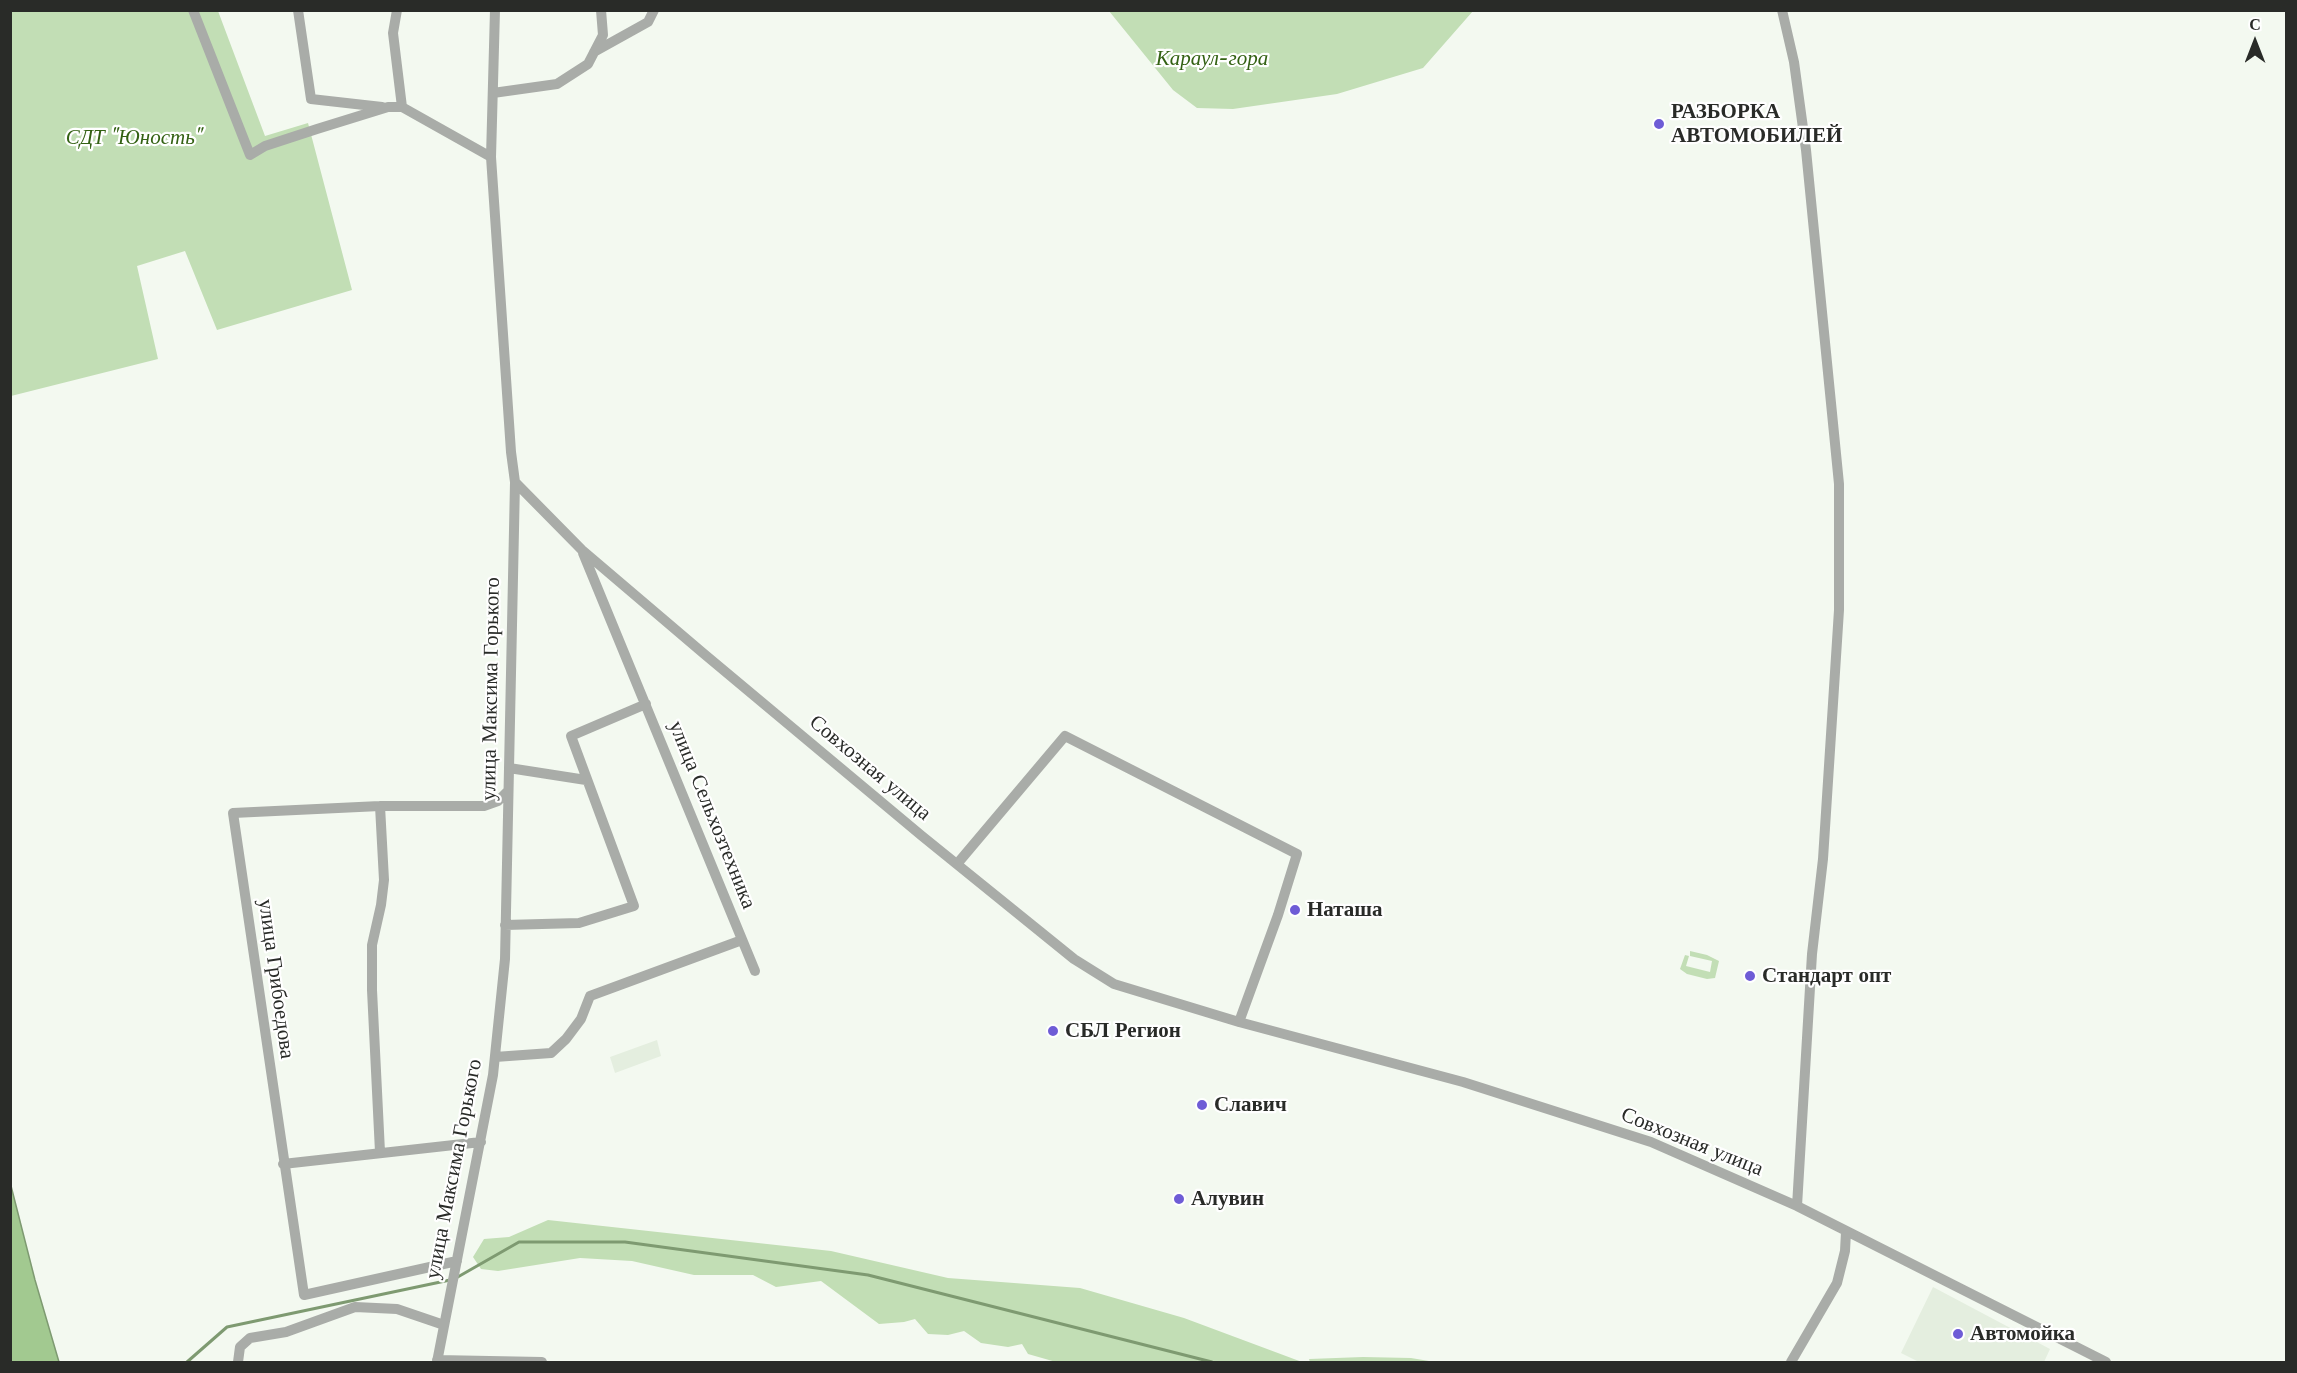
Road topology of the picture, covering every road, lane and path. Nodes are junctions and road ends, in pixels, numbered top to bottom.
1 (193, 10) edge
2 (298, 10) edge
3 (397, 10) edge
4 (495, 10) edge
5 (602, 10) edge
6 (654, 10) edge
7 (1782, 10) edge
8 (594, 52) junction
9 (493, 93) junction
10 (388, 107) junction
11 (402, 107) junction
12 (491, 158) junction
13 (515, 482) junction
14 (582, 550) junction
15 (646, 704) junction
16 (509, 768) junction
17 (586, 780) junction
18 (508, 791) junction
19 (380, 806) junction
20 (957, 864) junction
21 (506, 925) junction
22 (742, 940) junction
23 (755, 971) dead end
24 (1239, 1022) junction
25 (495, 1057) junction
26 (481, 1142) junction
27 (380, 1152) junction
28 (283, 1164) junction
29 (1797, 1206) junction
30 (1846, 1232) junction
31 (457, 1261) junction
32 (444, 1325) junction
33 (437, 1361) edge
34 (238, 1362) edge
35 (542, 1362) edge
36 (1791, 1362) edge
37 (2106, 1362) edge

1 - 10 street
2 - 10 street
3 - 11 street
4 - 9 street, улица Максима Горького
5 - 8 street
6 - 8 street
7 - 29 street
8 - 9 street
9 - 12 street, улица Максима Горького
10 - 11 street
11 - 12 street
12 - 13 street, улица Максима Горького
13 - 14 street, Совхозная улица
13 - 16 street, улица Максима Горького
14 - 15 street, улица Сельхозтехника
14 - 20 street, Совхозная улица
15 - 17 street, улица Сельхозтехника
15 - 22 street, улица Сельхозтехника
16 - 17 street
16 - 18 street, улица Максима Горького
17 - 21 street, улица Сельхозтехника
18 - 19 street, улица Грибоедова
18 - 21 street, улица Максима Горького
19 - 27 street
19 - 28 street, улица Грибоедова
20 - 24 street, Совхозная улица
20 - 24 street
21 - 25 street, улица Максима Горького
22 - 23 street, улица Сельхозтехника
22 - 25 street, улица Сельхозтехника
24 - 29 street, Совхозная улица
25 - 26 street, улица Максима Горького
26 - 27 street
26 - 31 street, улица Максима Горького
27 - 28 street
28 - 31 street, улица Грибоедова
29 - 30 street, Совхозная улица
30 - 36 street
30 - 37 street, Совхозная улица
31 - 32 street, улица Максима Горького
32 - 33 street, улица Максима Горького
32 - 34 street
33 - 35 street

